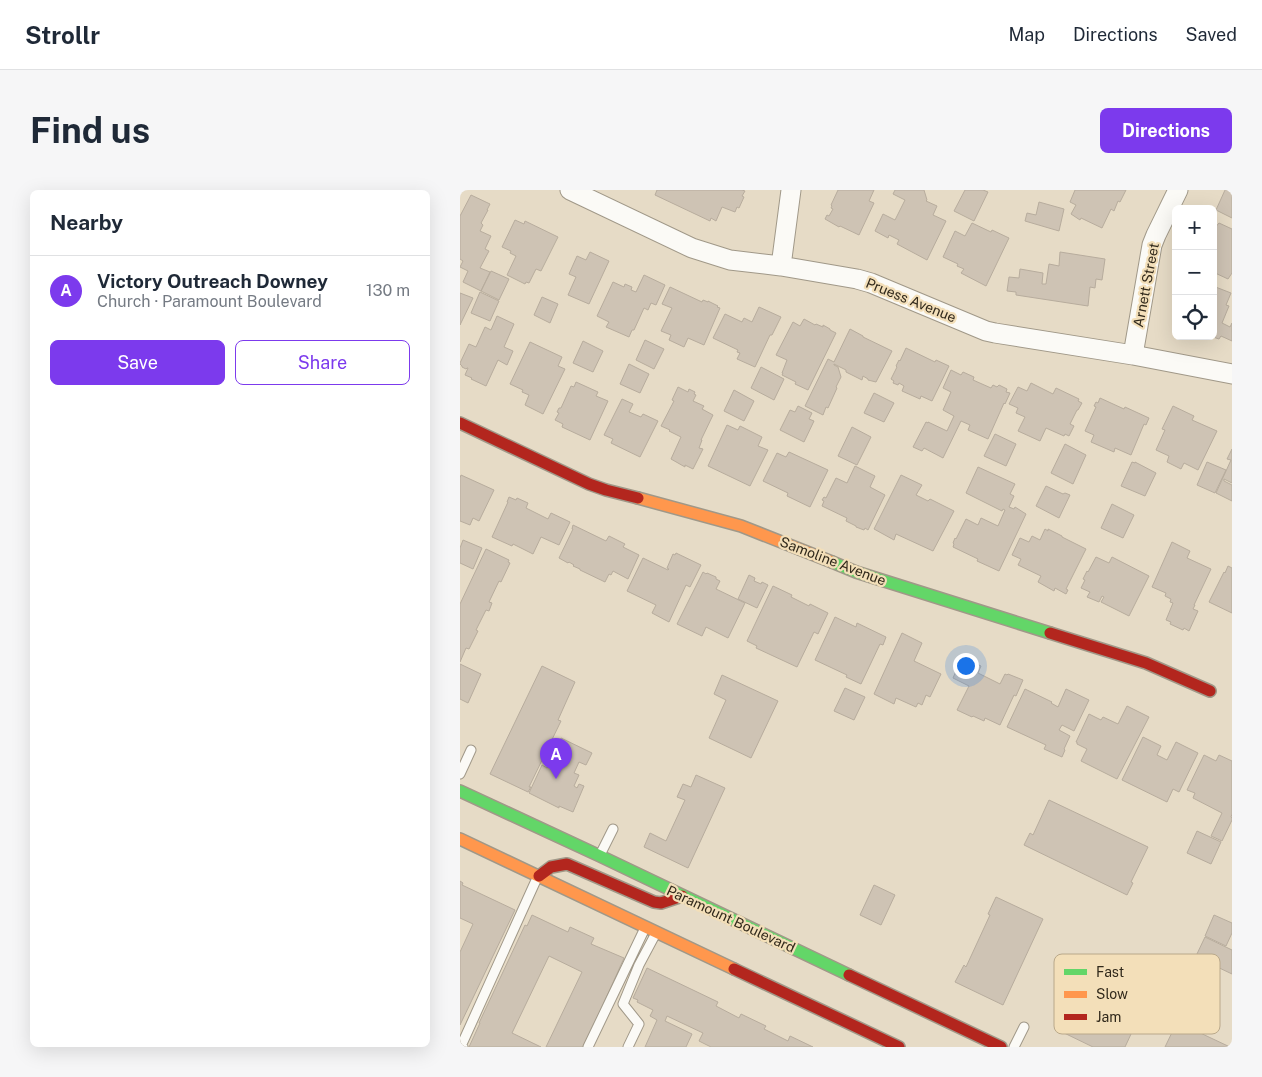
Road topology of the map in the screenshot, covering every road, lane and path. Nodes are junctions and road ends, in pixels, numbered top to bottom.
1 (570, 190) edge
2 (791, 190) edge
3 (1178, 190) edge
4 (782, 266) junction
5 (1133, 355) junction
6 (1232, 374) edge
7 (460, 424) edge
8 (1210, 691) dead end
9 (471, 750) dead end
10 (460, 774) edge
11 (460, 791) edge
12 (613, 829) dead end
13 (460, 839) edge
14 (600, 856) junction
15 (538, 876) junction
16 (682, 896) junction
17 (651, 929) junction
18 (1024, 1028) dead end
19 (880, 1043) edge
20 (463, 1047) edge
21 (588, 1047) edge
22 (628, 1047) edge
23 (900, 1047) edge
24 (1002, 1047) edge
25 (1014, 1047) edge

1 - 4 street, Pruess Avenue
2 - 4 street
3 - 5 street, Arnett Street
4 - 5 street, Pruess Avenue
5 - 6 street, Pruess Avenue
7 - 8 main road, Samoline Avenue
9 - 10 lane
11 - 14 main road, Paramount Boulevard
12 - 14 lane
13 - 15 main road
14 - 16 main road, Paramount Boulevard
15 - 16 main road
15 - 17 main road
15 - 20 lane
16 - 24 main road, Paramount Boulevard
17 - 19 main road
17 - 21 lane
17 - 22 lane
18 - 25 lane
19 - 23 main road

